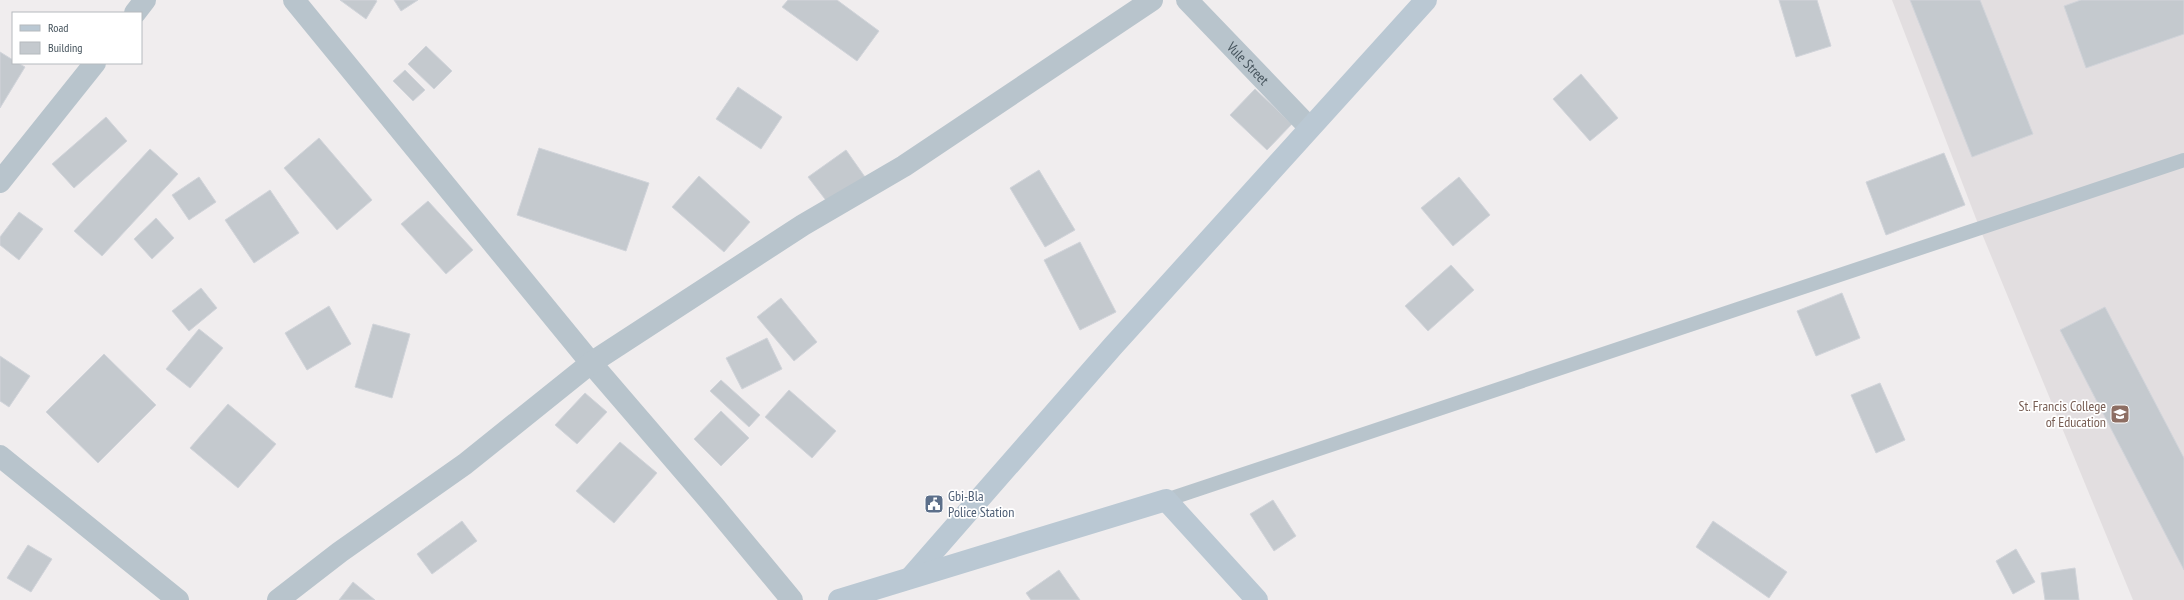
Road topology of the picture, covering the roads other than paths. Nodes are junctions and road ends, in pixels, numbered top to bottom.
1 (145, 0) edge
2 (294, 0) edge
3 (1152, 0) edge
4 (1187, 0) edge
5 (1426, 0) edge
6 (136, 12) edge
7 (94, 64) edge
8 (1309, 127) junction
9 (2184, 160) edge
10 (0, 182) edge
11 (591, 363) junction
12 (0, 456) edge
13 (1166, 500) junction
14 (911, 577) junction
15 (178, 600) edge
16 (278, 600) edge
17 (792, 600) edge
18 (839, 600) edge
19 (1257, 600) edge

1 - 6 street
2 - 11 street
3 - 11 street
4 - 8 street, Vule Street
5 - 8 main road
7 - 10 street
8 - 14 main road
9 - 13 lane
11 - 16 street
11 - 17 street
12 - 15 street
13 - 14 main road
13 - 19 main road
14 - 18 main road

